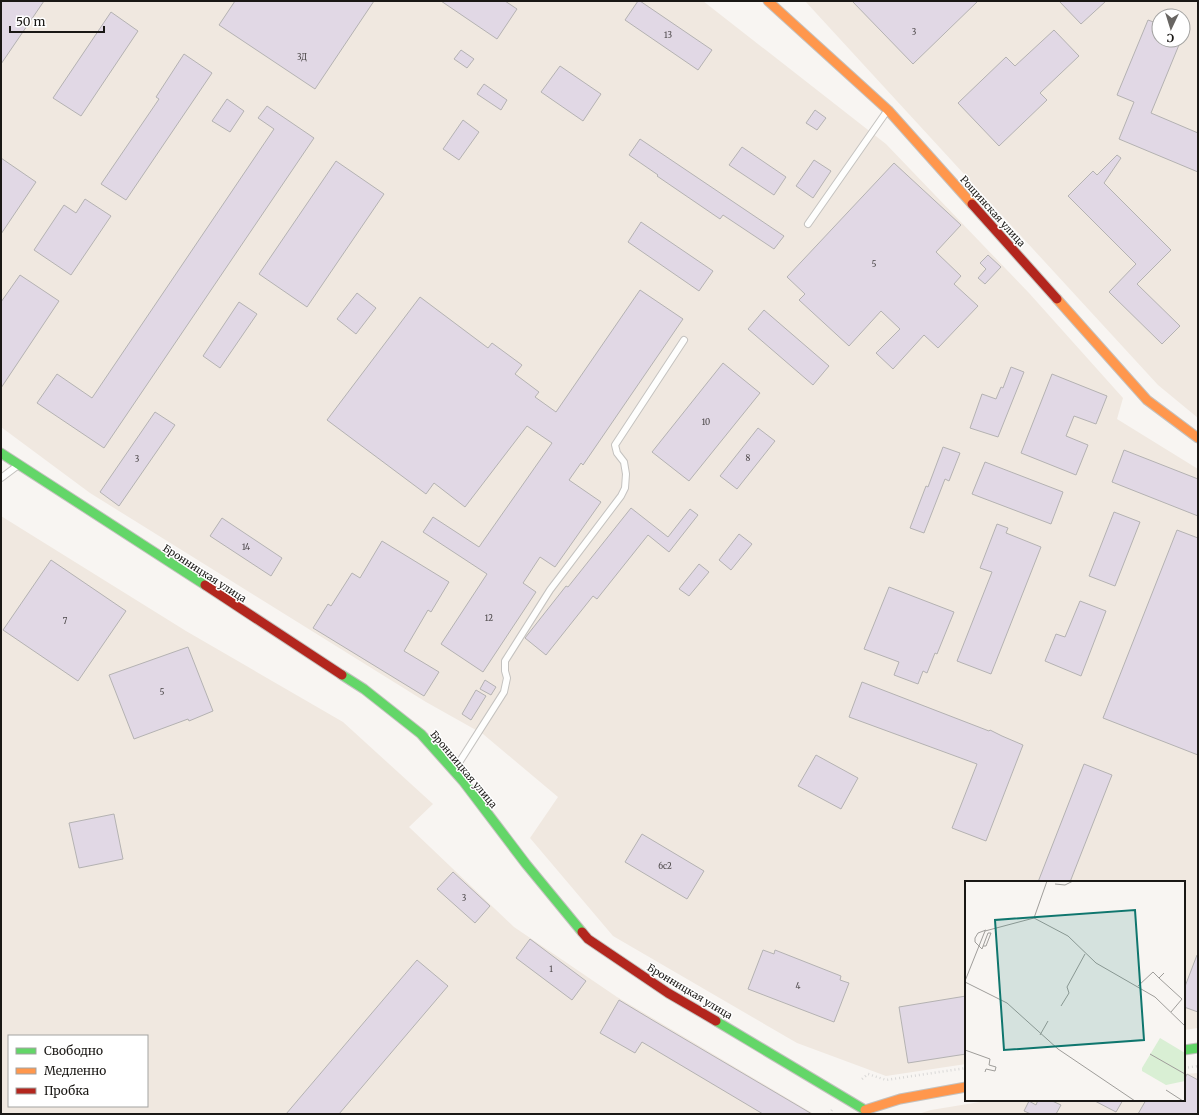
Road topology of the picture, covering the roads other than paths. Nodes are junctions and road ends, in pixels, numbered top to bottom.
1 (768, 1) edge
2 (888, 110) junction
3 (808, 224) dead end
4 (684, 340) dead end
5 (1198, 438) edge
6 (1, 453) edge
7 (18, 464) junction
8 (1, 478) edge
9 (454, 771) junction
10 (1198, 1048) edge
11 (1185, 1050) edge
12 (965, 1087) edge
13 (864, 1112) edge

1 - 2 street, Рощинская улица
2 - 3 lane
2 - 5 street, Рощинская улица
4 - 9 lane
6 - 7 street, Бронницкая улица
7 - 8 lane
7 - 9 street, Бронницкая улица
9 - 13 street, Бронницкая улица
10 - 11 street
12 - 13 street

